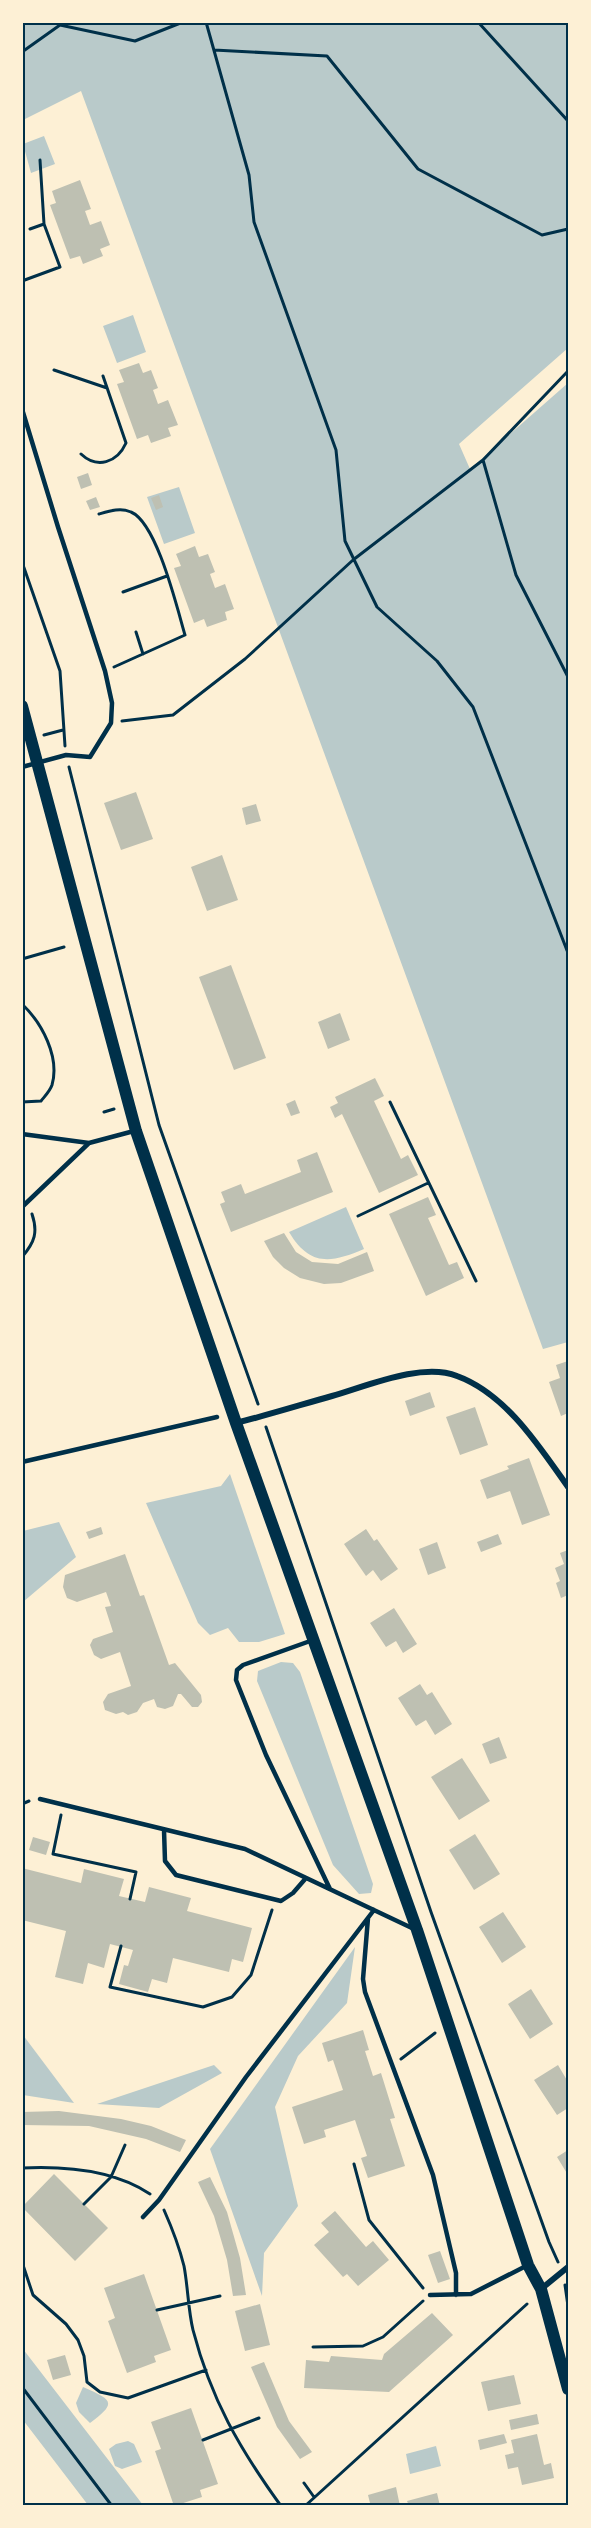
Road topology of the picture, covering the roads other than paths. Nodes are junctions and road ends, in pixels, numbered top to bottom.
1 (22, 408) edge
2 (23, 709) edge
3 (37, 762) junction
4 (22, 767) edge
5 (135, 1131) junction
6 (22, 1134) edge
7 (89, 1143) junction
8 (22, 1207) edge
9 (217, 1417) dead end
10 (236, 1423) junction
11 (22, 1462) edge
12 (568, 1487) edge
13 (313, 1640) junction
14 (40, 1799) dead end
15 (164, 1830) junction
16 (306, 1878) junction
17 (330, 1889) junction
18 (374, 1910) junction
19 (368, 1918) junction
20 (417, 1930) junction
21 (143, 2217) dead end
22 (528, 2265) junction
23 (566, 2269) edge
24 (541, 2289) junction
25 (430, 2295) road end
26 (456, 2295) junction
27 (568, 2389) edge

1 - 3 lane
2 - 3 main road
3 - 4 lane
3 - 5 main road
5 - 7 lane
5 - 10 main road
6 - 7 lane
7 - 8 lane
9 - 11 lane
10 - 12 street
10 - 13 main road
13 - 17 lane
13 - 20 main road
14 - 15 lane
15 - 16 lane
15 - 16 lane
16 - 17 lane
17 - 18 lane
18 - 19 lane
18 - 20 lane
19 - 21 lane
19 - 26 lane
20 - 22 main road
22 - 24 main road
22 - 26 lane
23 - 24 street
24 - 27 main road
25 - 26 lane

